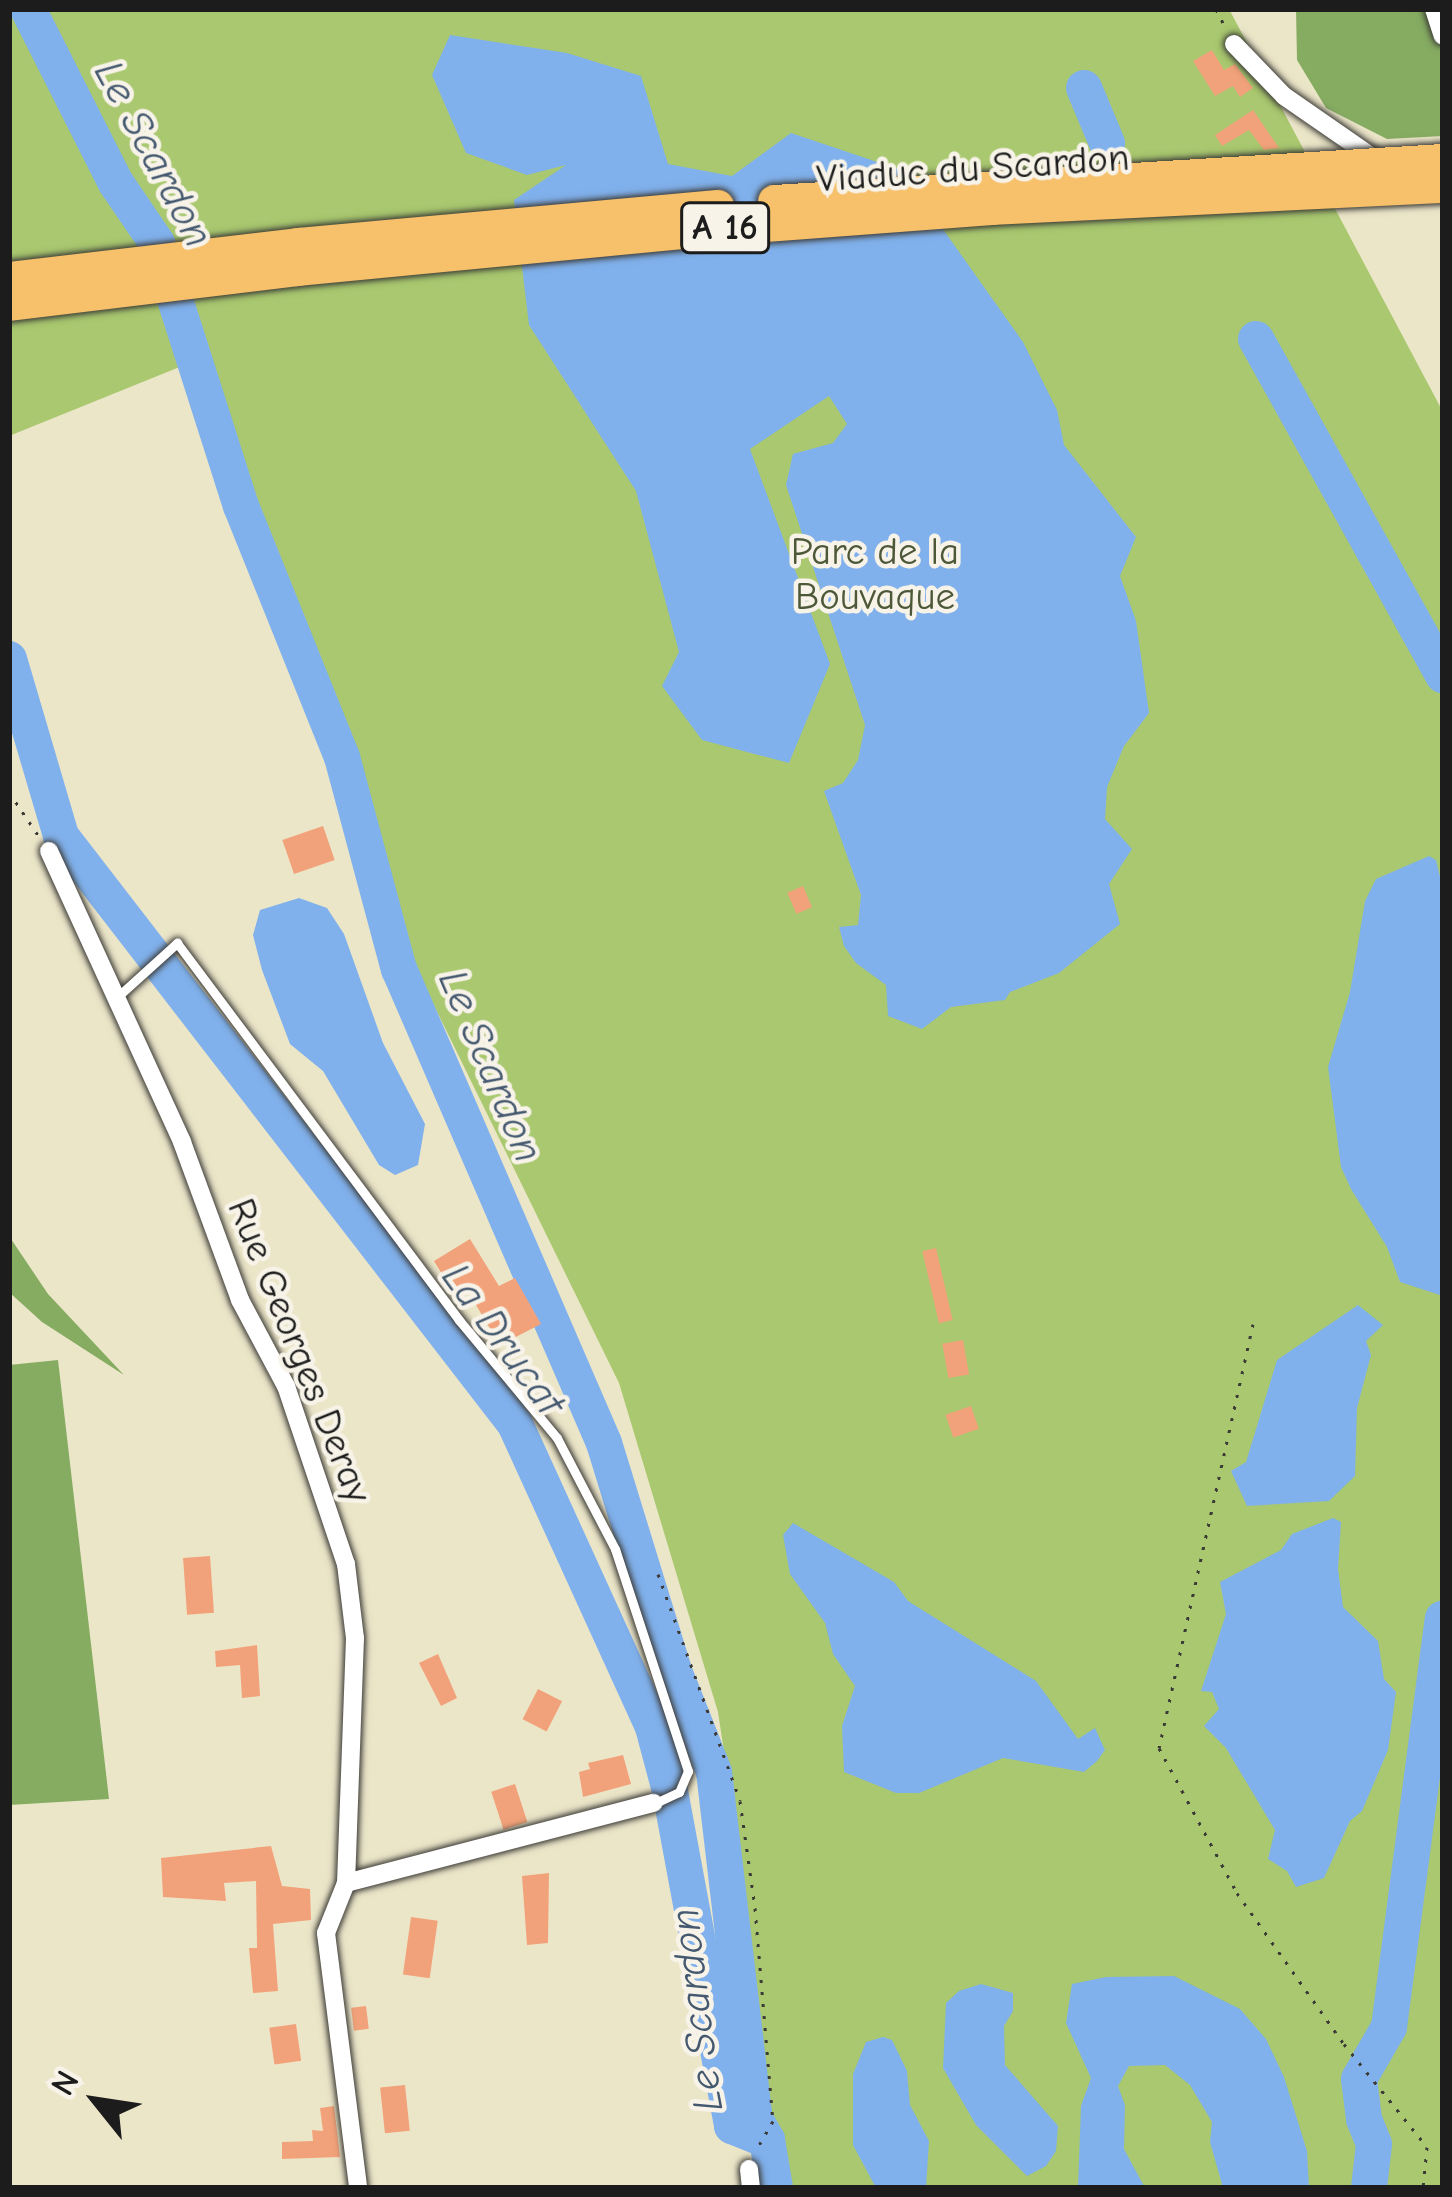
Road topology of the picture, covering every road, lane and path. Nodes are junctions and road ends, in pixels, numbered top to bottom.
1 (1434, 9) edge
2 (1443, 36) edge
3 (1234, 44) dead end
4 (1443, 160) edge
5 (1443, 186) edge
6 (1443, 207) edge
7 (9, 278) edge
8 (9, 304) edge
9 (9, 792) edge
10 (49, 851) joint
11 (115, 999) junction
12 (1253, 1324) dead end
13 (658, 1574) dead end
14 (654, 1803) joint
15 (346, 1883) junction
16 (757, 2150) dead end
17 (358, 2188) edge
18 (1423, 2188) edge

1 - 2 street
3 - 6 street
4 - 7 highway, Viaduc du Scardon / A 16, bridge
5 - 8 highway, Viaduc du Scardon / A 16, bridge
9 - 10 path
10 - 11 street, Rue Georges Deray
11 - 14 lane
11 - 15 street, Rue Georges Deray
12 - 18 path
13 - 16 path
14 - 15 street
15 - 17 street, Rue Georges Deray

